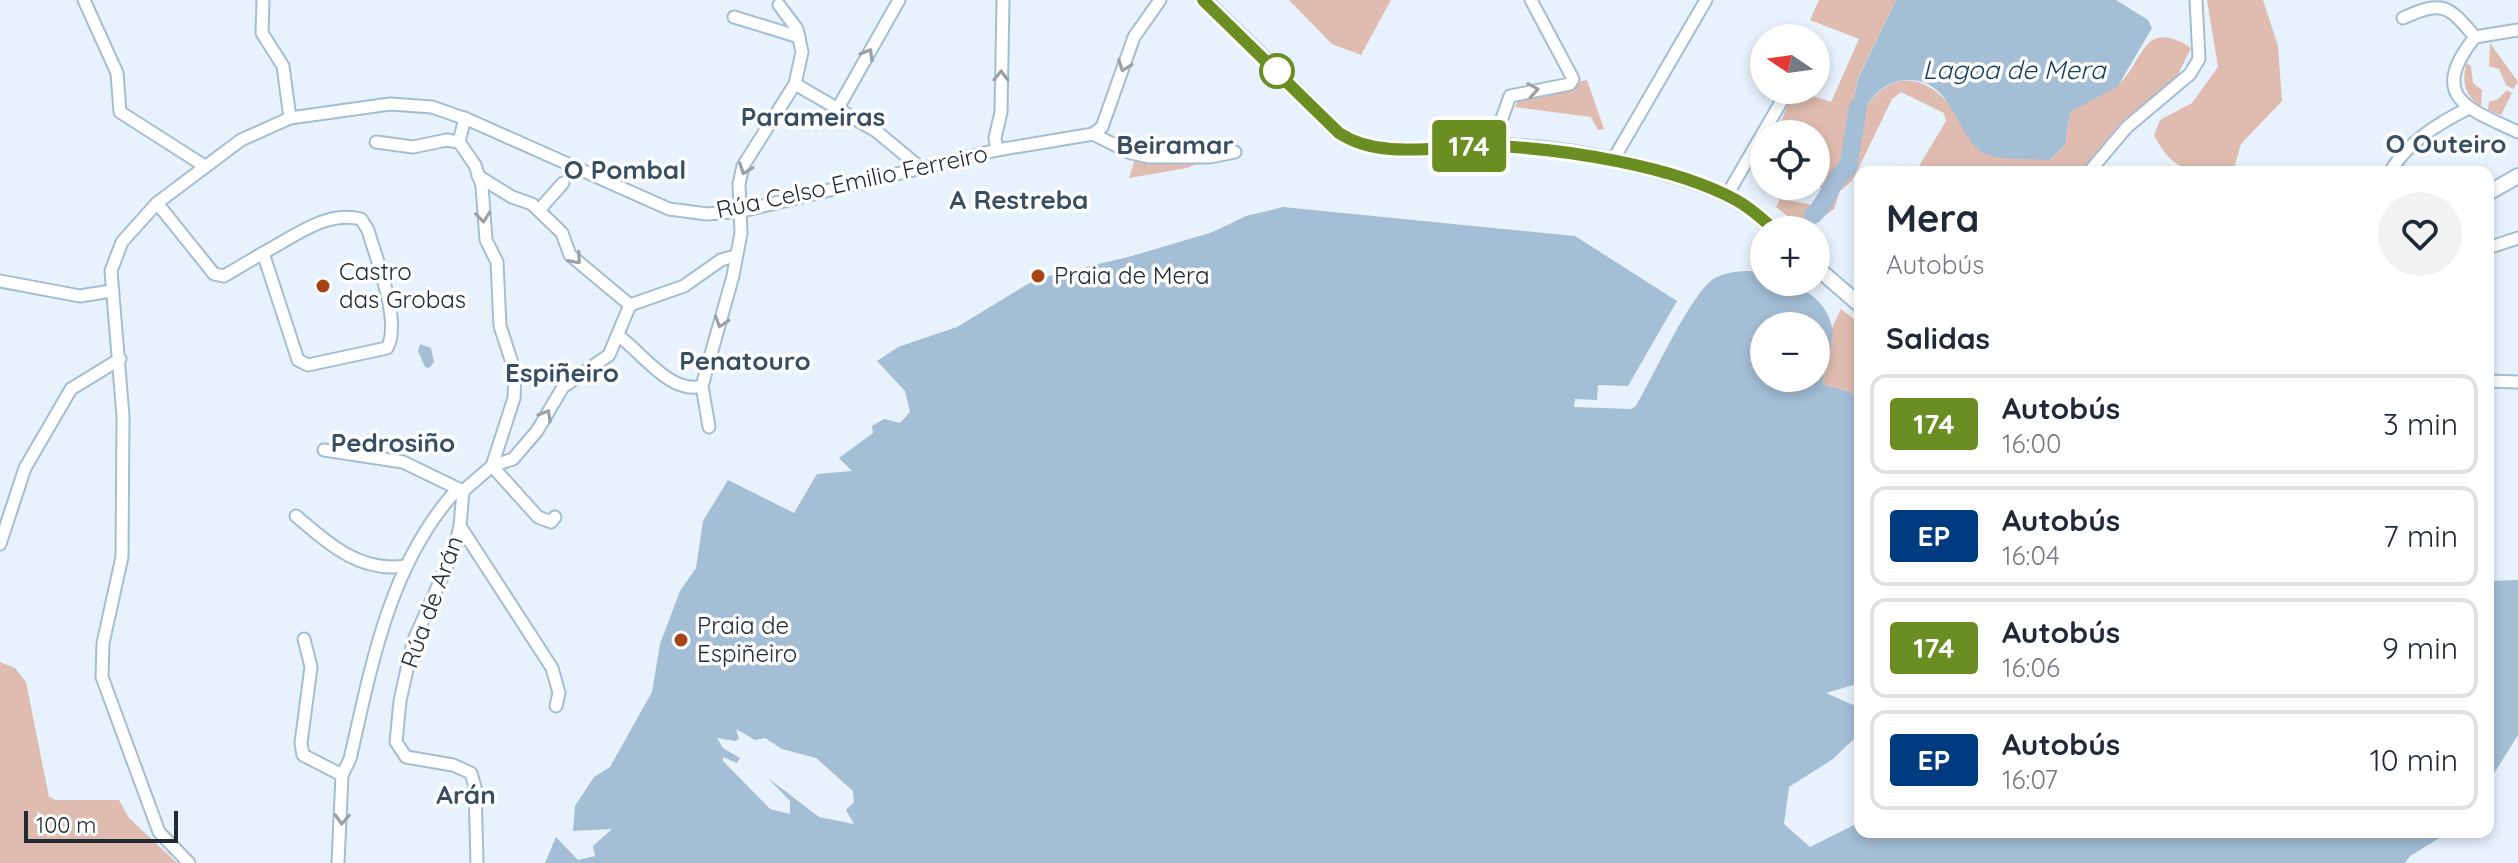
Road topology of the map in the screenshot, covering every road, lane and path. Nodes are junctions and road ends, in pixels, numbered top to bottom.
1 (84, 0) edge
2 (263, 0) edge
3 (899, 0) edge
4 (1003, 0) edge
5 (1160, 0) edge
6 (1204, 0) edge
7 (1531, 0) edge
8 (1706, 0) edge
9 (2196, 0) edge
10 (779, 5) dead end
11 (734, 17) dead end
12 (2403, 18) dead end
13 (2518, 30) edge
14 (799, 37) junction
15 (2475, 37) junction
16 (795, 84) junction
17 (1780, 104) edge
18 (838, 108) junction
19 (2467, 109) junction
20 (290, 118) junction
21 (465, 118) junction
22 (2518, 132) edge
23 (1093, 134) junction
24 (376, 142) dead end
25 (459, 142) junction
26 (1492, 146) junction
27 (997, 150) junction
28 (1235, 152) dead end
29 (1613, 160) junction
30 (203, 165) junction
31 (2094, 166) edge
32 (2396, 166) edge
33 (922, 169) junction
34 (478, 176) junction
35 (2518, 176) edge
36 (563, 183) dead end
37 (2494, 190) edge
38 (1727, 195) junction
39 (157, 203) junction
40 (539, 210) junction
41 (742, 211) junction
42 (1756, 216) edge
43 (2518, 238) edge
44 (2494, 246) edge
45 (263, 253) junction
46 (735, 256) junction
47 (1830, 279) edge
48 (0, 281) edge
49 (111, 291) junction
50 (1854, 300) edge
51 (630, 305) junction
52 (620, 337) junction
53 (120, 359) junction
54 (2494, 381) edge
55 (2518, 382) edge
56 (702, 386) junction
57 (709, 427) dead end
58 (324, 450) dead end
59 (492, 466) junction
60 (463, 491) junction
61 (296, 516) dead end
62 (555, 517) dead end
63 (460, 526) junction
64 (0, 544) edge
65 (406, 566) junction
66 (304, 639) dead end
67 (556, 706) dead end
68 (342, 775) junction
69 (189, 863) edge
70 (338, 863) edge
71 (477, 863) edge

1 - 30 street
2 - 20 street
18 -> 3 street
27 -> 4 street
5 -> 23 street
6 - 26 main road
26 -> 7 street
8 - 29 street
9 - 31 street
10 - 14 street
11 - 14 street
12 - 15 street
13 - 15 street
14 - 16 street
15 - 19 street
16 - 18 street
16 -> 41 street
17 - 38 street
18 - 33 street
19 - 22 street
19 - 32 street
20 - 21 street, Rúa Celso Emilio Ferreiro
20 - 30 street, Rúa Celso Emilio Ferreiro
21 - 25 street
21 - 41 street, Rúa Celso Emilio Ferreiro
23 - 27 street, Rúa Celso Emilio Ferreiro
23 - 28 street
24 - 25 street
25 - 34 street
26 - 29 main road
27 - 33 street, Rúa Celso Emilio Ferreiro
29 - 38 main road
30 - 39 street, Rúa Celso Emilio Ferreiro
33 - 41 street, Rúa Celso Emilio Ferreiro
34 - 40 street
34 -> 59 street
35 - 37 main road
36 - 40 street
38 - 42 main road
39 - 45 street
39 - 49 street, Rúa Celso Emilio Ferreiro
40 -> 51 street
41 - 46 street
43 - 44 street
45 - 45 street
46 - 51 street
46 -> 56 street
47 - 50 main road
48 - 49 street
49 - 53 street, Rúa Celso Emilio Ferreiro
51 - 52 street
52 - 56 street
59 -> 52 street
53 - 64 street
53 - 69 street, Rúa Celso Emilio Ferreiro
54 - 55 street
56 - 57 street
58 - 60 street
59 - 60 street
59 - 62 street
60 - 63 street
60 - 65 street
61 - 65 street
63 - 67 street
63 - 71 street, Rúa de Arán
65 - 68 street
66 - 68 street
68 -> 70 street

